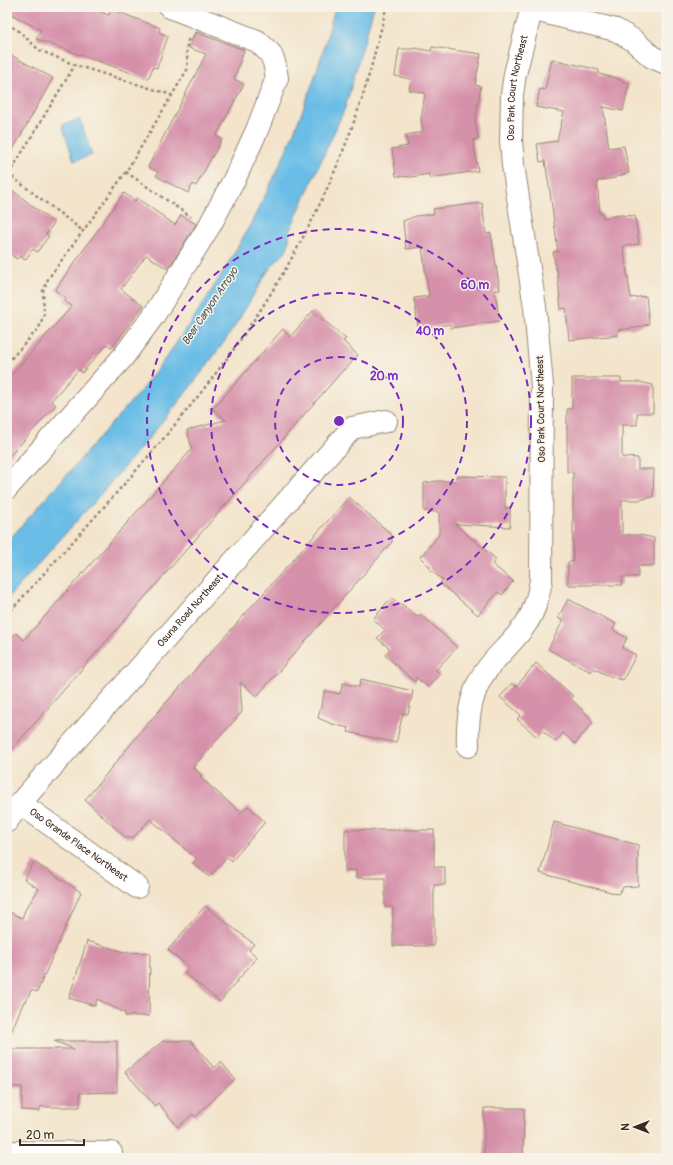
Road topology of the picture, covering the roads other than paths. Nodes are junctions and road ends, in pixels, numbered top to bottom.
1 (170, 7) edge
2 (532, 8) edge
3 (666, 63) edge
4 (386, 421) dead end
5 (7, 488) edge
6 (468, 746) dead end
7 (20, 803) junction
8 (7, 821) edge
9 (137, 887) dead end
10 (7, 1152) edge
11 (111, 1153) dead end

1 - 5 street
2 - 3 street
2 - 6 street, Oso Park Court Northeast
4 - 7 street, Osuna Road Northeast
7 - 8 street, Osuna Road Northeast
7 - 9 street, Oso Grande Place Northeast
10 - 11 street

